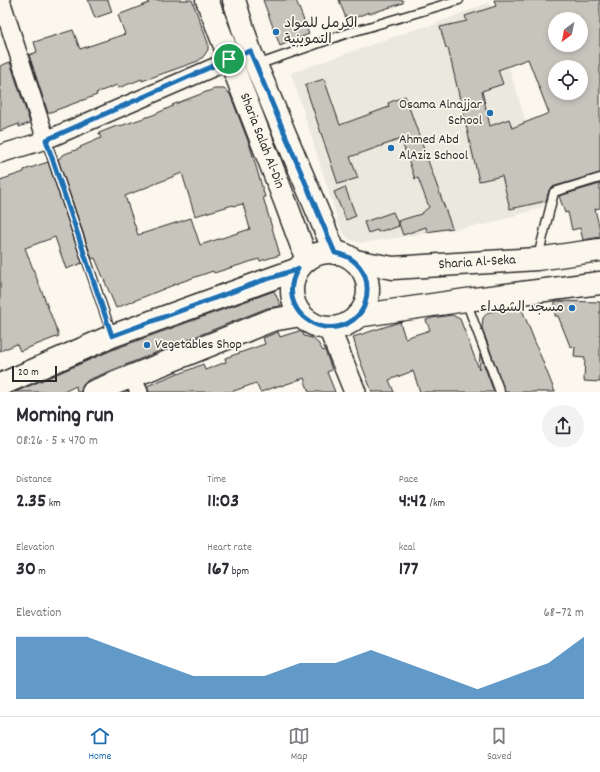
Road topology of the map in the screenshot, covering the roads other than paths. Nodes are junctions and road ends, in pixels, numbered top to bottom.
1 (1, 0) edge
2 (207, 0) edge
3 (234, 0) edge
4 (459, 0) edge
5 (253, 58) junction
6 (229, 59) junction
7 (46, 140) junction
8 (0, 154) edge
9 (600, 178) edge
10 (600, 250) edge
11 (335, 253) junction
12 (537, 259) junction
13 (355, 261) junction
14 (302, 264) junction
15 (600, 283) edge
16 (466, 300) junction
17 (301, 315) junction
18 (357, 316) junction
19 (330, 328) junction
20 (112, 336) junction
21 (136, 384) edge
22 (0, 385) edge
23 (93, 392) edge
24 (355, 392) edge
25 (500, 392) edge

1 - 7 street
2 - 6 main road, Sharia Salah Al-Din
3 - 5 main road, Sharia Salah Al-Din
4 - 5 lane
5 - 6 street
5 - 11 main road, Sharia Salah Al-Din
6 - 7 street
6 - 14 main road, Sharia Salah Al-Din
7 - 8 street
7 - 20 lane
9 - 12 lane
10 - 12 main road, Sharia Al-Seka
11 - 13 main road
11 - 14 main road
12 - 13 main road, Sharia Al-Seka
13 - 18 main road
14 - 17 main road
14 - 20 main road
15 - 16 main road
16 - 18 main road
16 - 25 lane
17 - 19 main road
17 - 21 main road
18 - 19 main road
19 - 24 street
20 - 22 main road
21 - 23 main road

